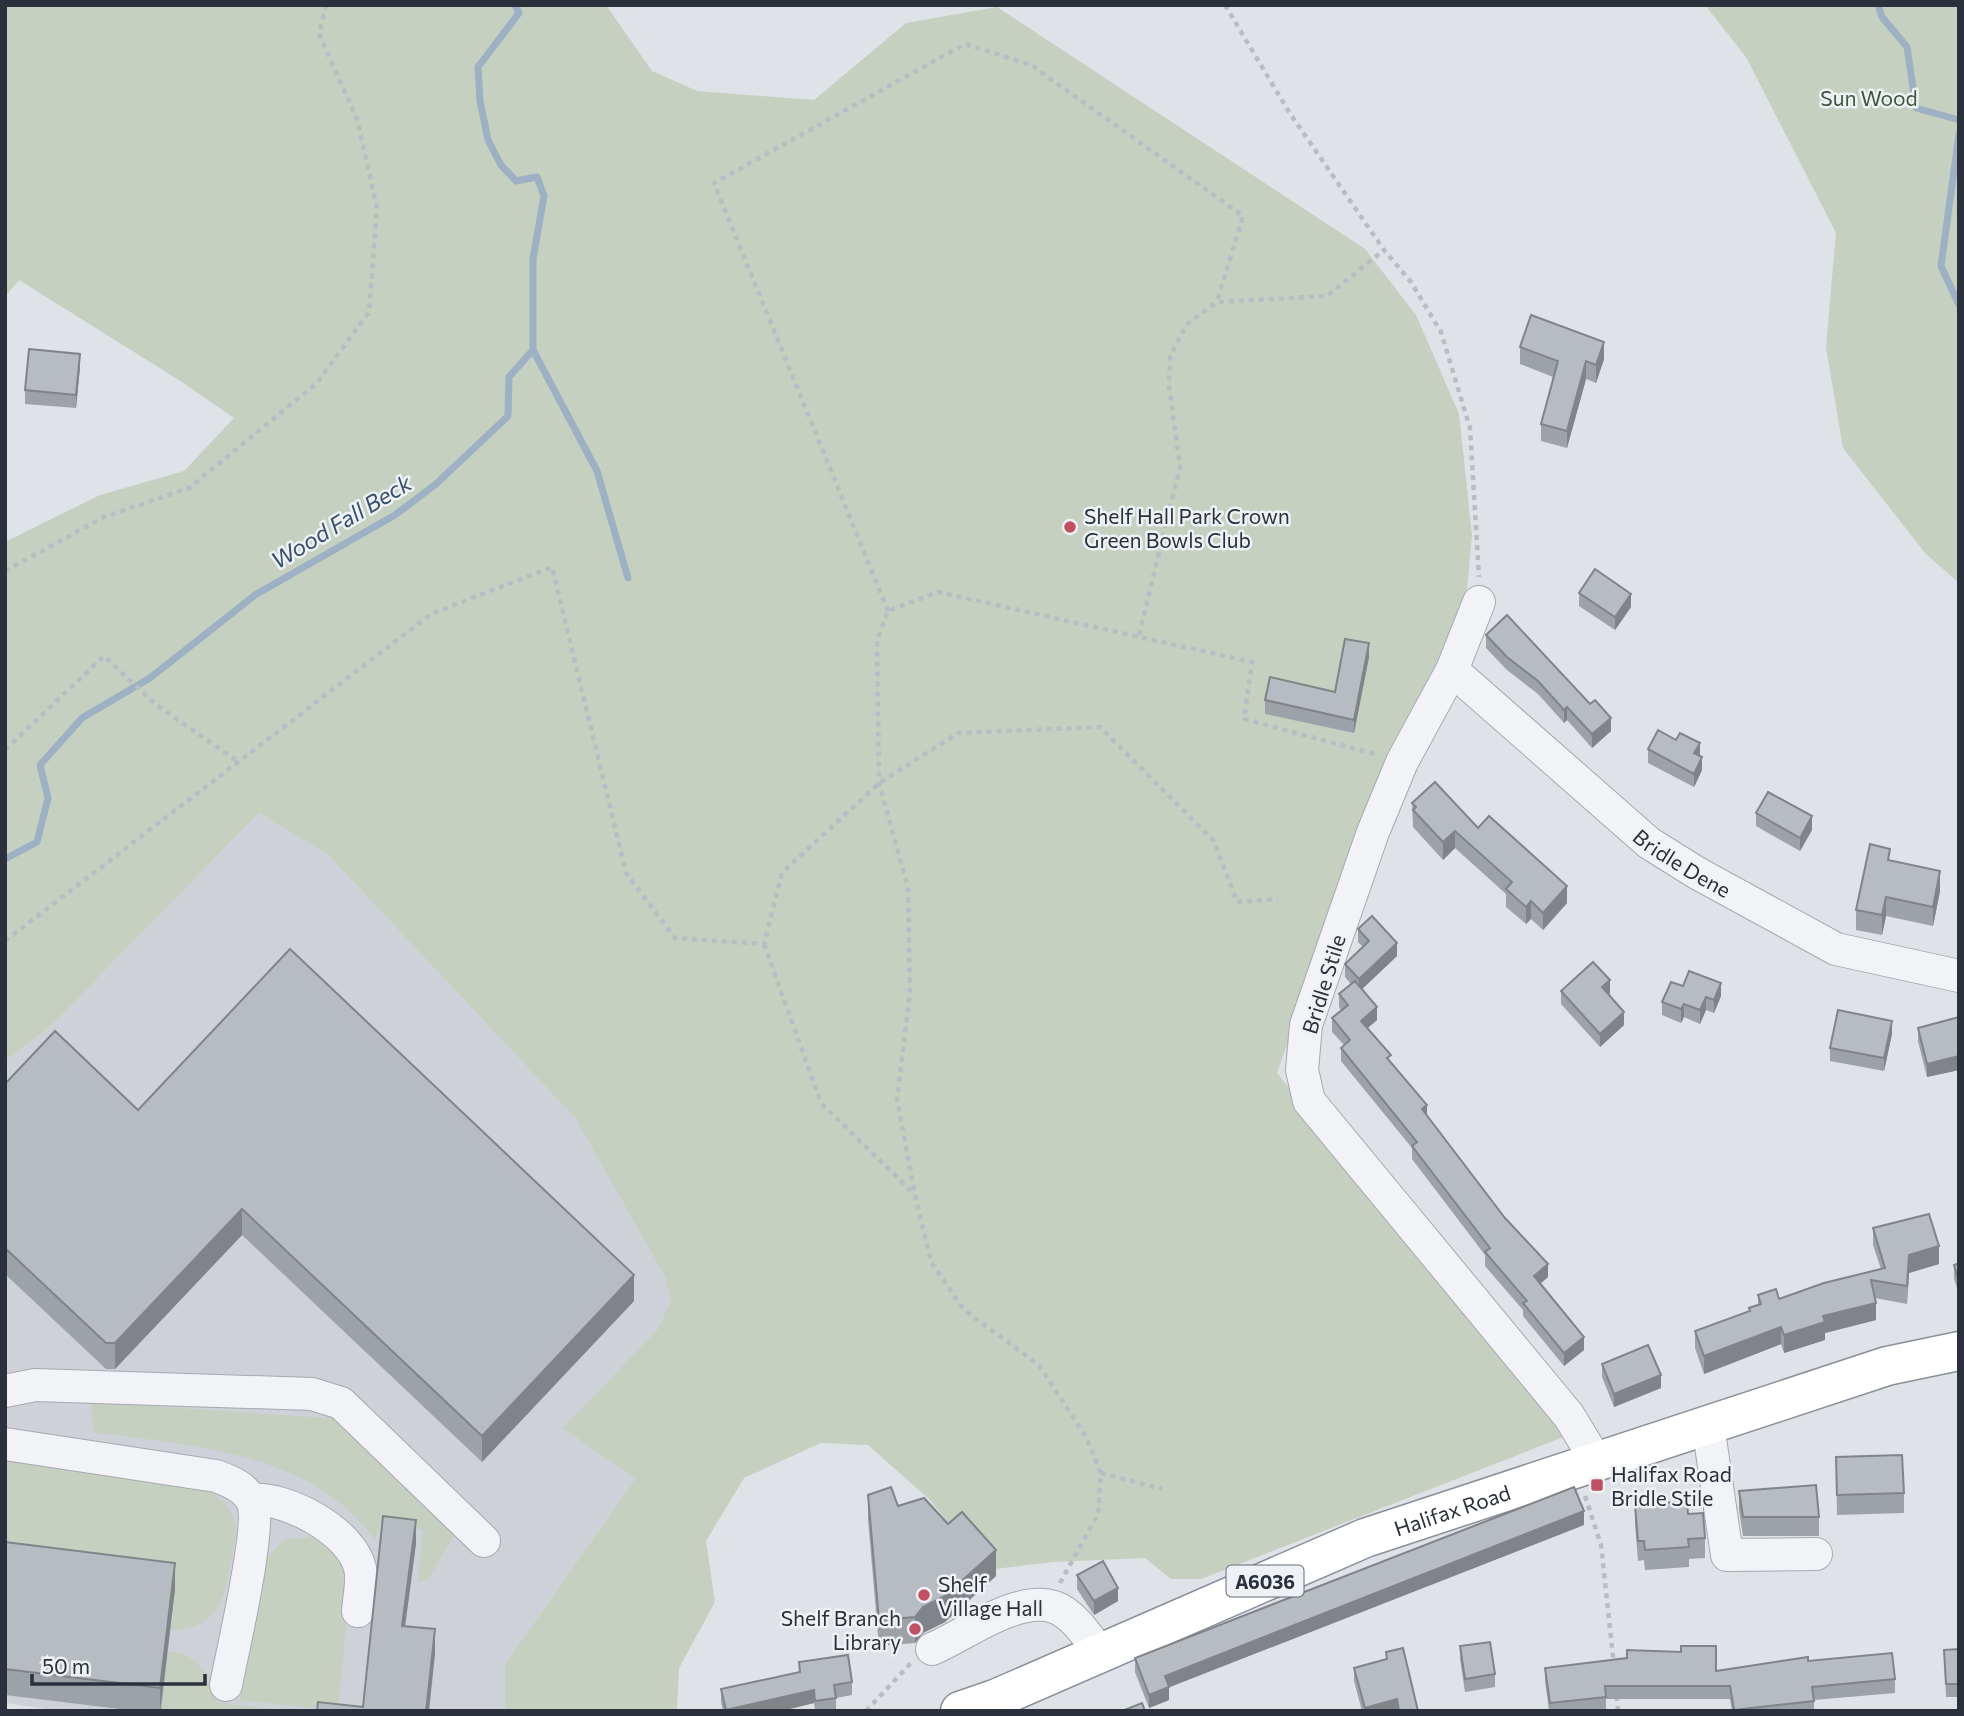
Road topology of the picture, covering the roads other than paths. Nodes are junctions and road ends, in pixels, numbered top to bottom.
1 (1479, 602) road end
2 (1452, 670) junction
3 (1959, 976) edge
4 (1959, 1351) edge
5 (5, 1391) edge
6 (1708, 1425) junction
7 (5, 1444) edge
8 (1587, 1465) junction
9 (252, 1500) junction
10 (484, 1541) dead end
11 (1816, 1554) dead end
12 (358, 1611) dead end
13 (932, 1649) road end
14 (1100, 1653) junction
15 (226, 1685) dead end
16 (960, 1711) edge

1 - 2 street, Bridle Stile
2 - 3 street, Bridle Dene
2 - 8 street, Bridle Stile
4 - 6 highway, Halifax Road / A6036
5 - 10 street
6 - 8 highway, Halifax Road / A6036
6 - 11 street
7 - 9 street
8 - 14 highway, Halifax Road / A6036
9 - 12 street
9 - 15 street
13 - 14 street
14 - 16 highway, Halifax Road / A6036

